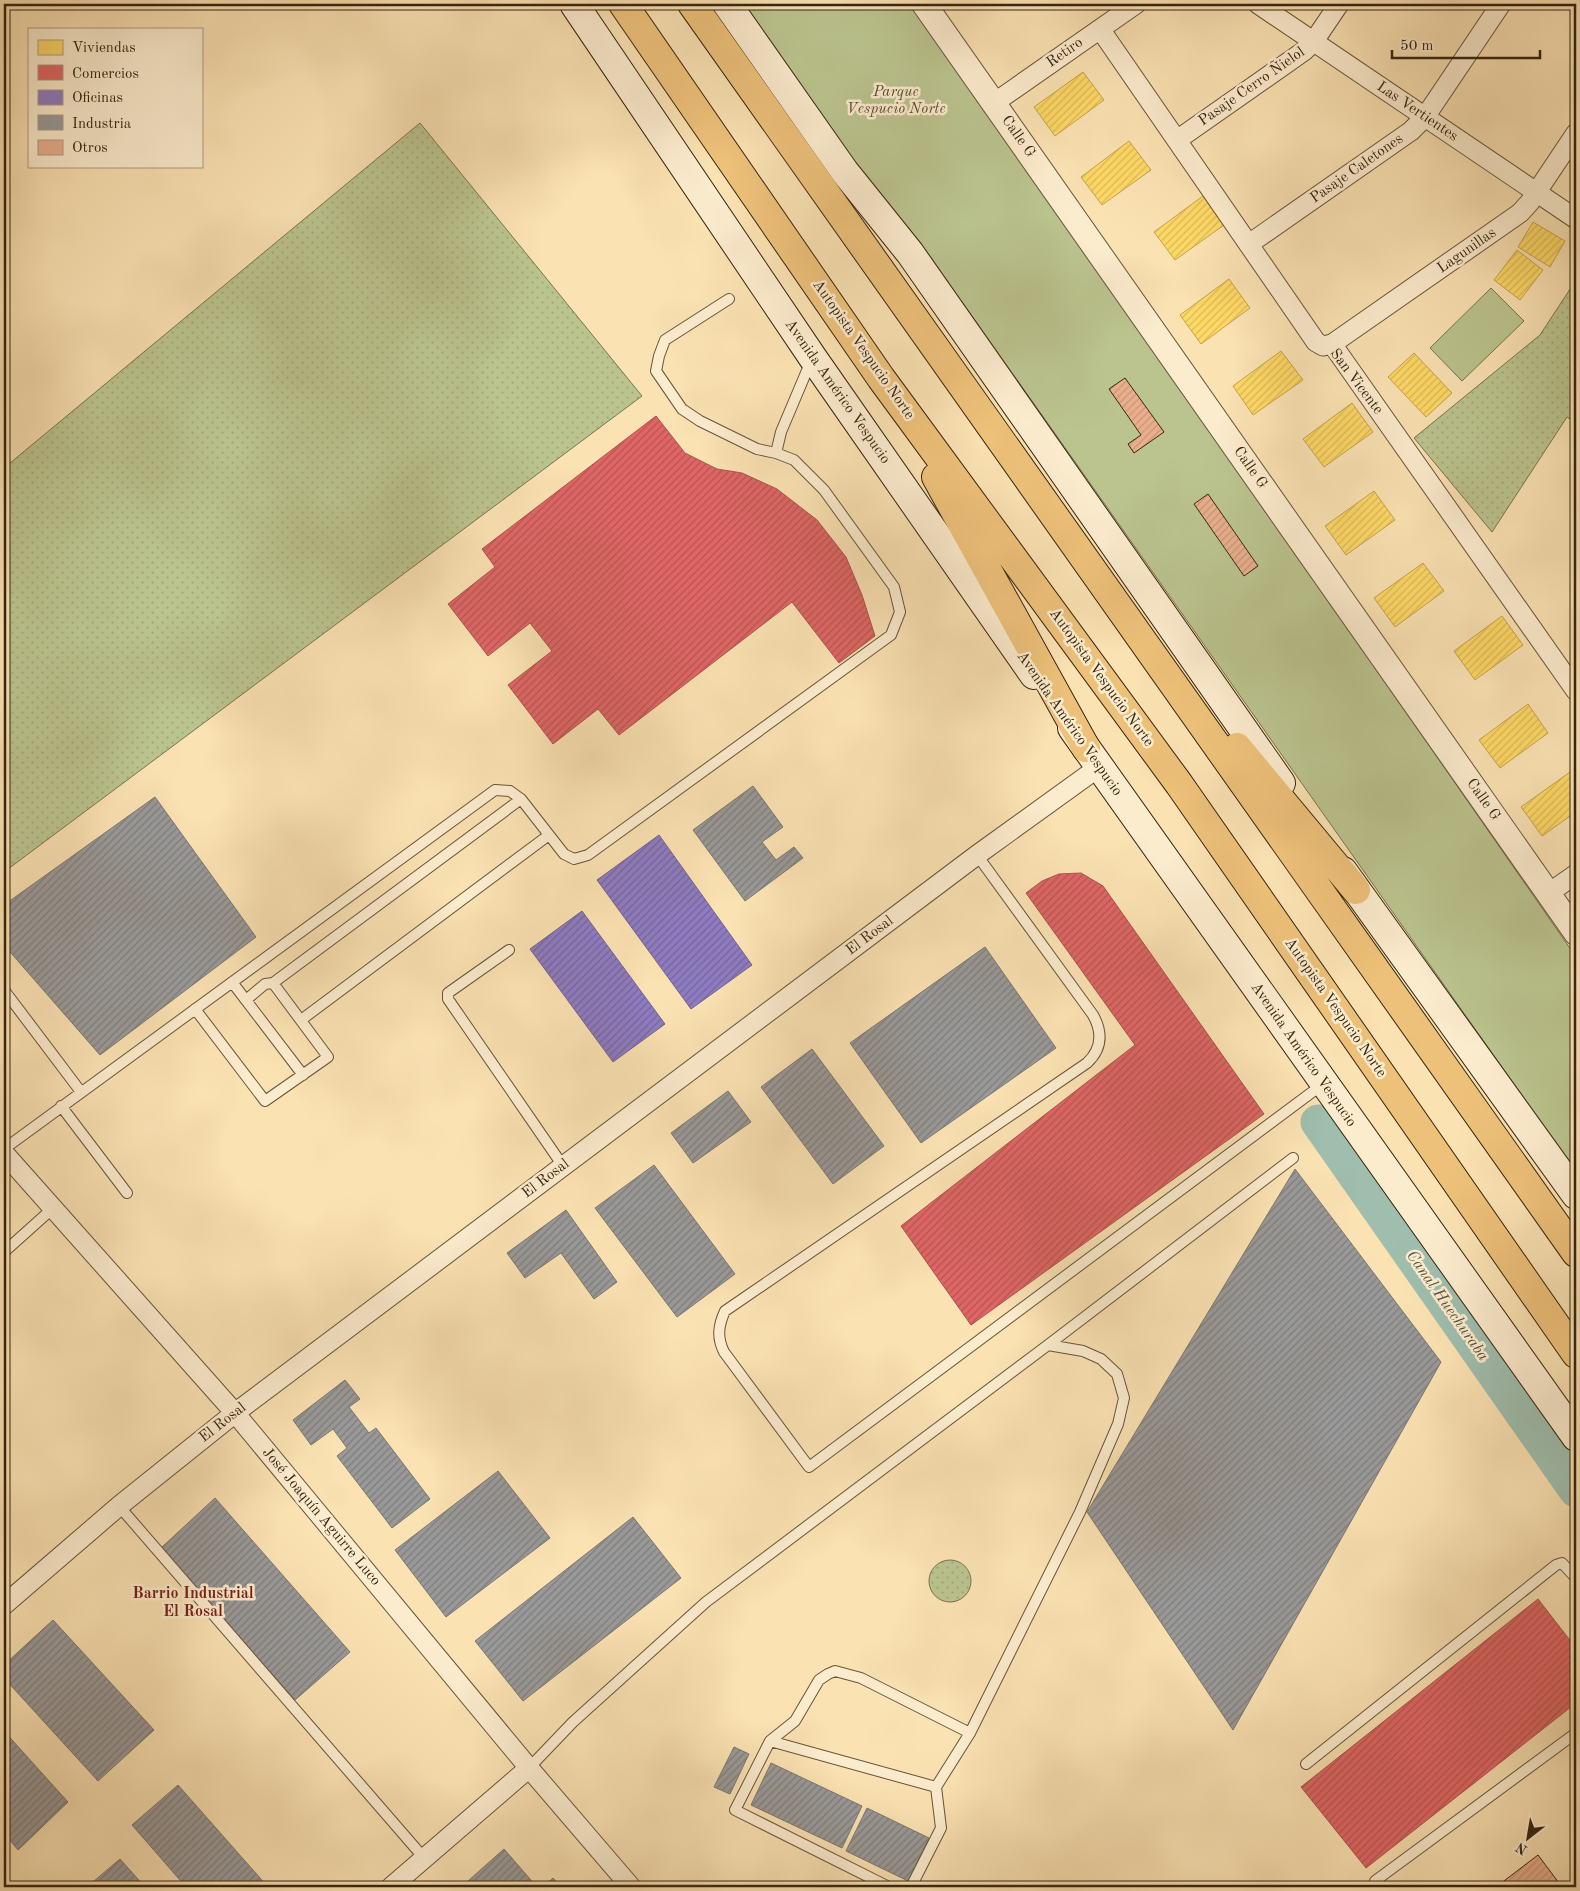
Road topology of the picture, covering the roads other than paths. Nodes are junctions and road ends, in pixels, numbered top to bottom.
1 (574, 4) edge
2 (623, 4) edge
3 (692, 4) edge
4 (727, 4) edge
5 (924, 4) edge
6 (1136, 4) edge
7 (1258, 4) edge
8 (1339, 4) edge
9 (1501, 4) edge
10 (1100, 29) junction
11 (1314, 41) junction
12 (994, 103) junction
13 (1425, 117) junction
14 (1576, 133) edge
15 (1177, 140) junction
16 (1536, 192) junction
17 (1576, 219) edge
18 (1250, 244) junction
19 (729, 299) dead end
20 (1332, 344) junction
21 (813, 358) junction
22 (881, 378) junction
23 (776, 453) junction
24 (1091, 569) junction
25 (1576, 691) edge
26 (1092, 757) junction
27 (521, 799) junction
28 (549, 835) junction
29 (977, 855) junction
30 (1576, 874) edge
31 (1356, 890) junction
32 (1548, 893) junction
33 (1576, 933) edge
34 (509, 950) dead end
35 (232, 982) junction
36 (272, 983) junction
37 (4, 990) edge
38 (246, 1000) junction
39 (195, 1009) junction
40 (301, 1020) junction
41 (303, 1075) junction
42 (1324, 1084) junction
43 (80, 1092) junction
44 (61, 1106) junction
45 (4, 1149) edge
46 (4, 1153) edge
47 (1293, 1158) dead end
48 (563, 1166) junction
49 (127, 1193) dead end
50 (1576, 1195) edge
51 (52, 1209) junction
52 (4, 1252) edge
53 (1576, 1253) edge
54 (1048, 1345) junction
55 (1576, 1354) edge
56 (234, 1413) junction
57 (1576, 1437) edge
58 (119, 1506) junction
59 (1576, 1578) edge
60 (4, 1605) edge
61 (970, 1733) junction
62 (1576, 1733) edge
63 (770, 1741) junction
64 (1306, 1764) dead end
65 (529, 1768) junction
66 (936, 1787) junction
67 (424, 1858) junction
68 (1375, 1881) dead end
69 (391, 1887) edge
70 (631, 1887) edge
71 (889, 1887) edge
72 (911, 1887) edge

1 - 21 main road, Avenida Américo Vespucio
2 - 22 highway, Autopista Vespucio Norte
3 - 24 highway
4 - 31 main road
5 - 12 street, Calle G
6 - 10 street, Retiro
7 - 11 street, Las Vertientes
8 - 11 street, Pasaje Cerro Ñielol
9 - 13 street, Pasaje Caletones
10 - 12 street, Retiro
10 - 15 street, San Vicente
11 - 13 street, Las Vertientes
11 - 15 street, Pasaje Cerro Ñielol
12 - 32 street, Calle G
13 - 16 street, Las Vertientes
13 - 18 street, Pasaje Caletones
14 - 16 street, Lagunillas
15 - 18 street, San Vicente
16 - 17 street, Las Vertientes
16 - 20 street, Lagunillas
18 - 20 street, San Vicente
19 - 23 lane
20 - 25 street, San Vicente
21 - 23 lane
21 - 26 main road, Avenida Américo Vespucio
22 - 26 highway
22 - 55 highway, Autopista Vespucio Norte
23 - 28 lane
24 - 31 highway
24 - 53 highway
26 - 29 street, El Rosal
26 - 42 main road, Avenida Américo Vespucio
27 - 28 lane
27 - 35 lane
27 - 36 lane
28 - 40 lane
29 - 42 lane
29 - 48 street, El Rosal
30 - 32 street
31 - 50 main road
32 - 33 street, Calle G
34 - 48 lane
35 - 38 lane
35 - 39 lane
36 - 38 lane
36 - 40 lane
37 - 43 lane
38 - 41 lane
39 - 41 lane
39 - 43 lane
40 - 41 lane
42 - 57 main road, Avenida Américo Vespucio
43 - 44 lane
44 - 45 lane
44 - 49 lane
46 - 51 street, José Joaquín Aguirre Luco
47 - 54 lane
48 - 56 street, El Rosal
51 - 52 lane
51 - 56 street, José Joaquín Aguirre Luco
54 - 61 lane
54 - 65 lane
56 - 58 street, El Rosal
56 - 65 street, José Joaquín Aguirre Luco
58 - 60 street, El Rosal
58 - 67 lane
59 - 64 lane
61 - 63 lane
61 - 66 lane
62 - 68 lane
63 - 66 lane
63 - 71 lane
65 - 67 street
65 - 70 street, José Joaquín Aguirre Luco
66 - 72 lane
67 - 69 street

